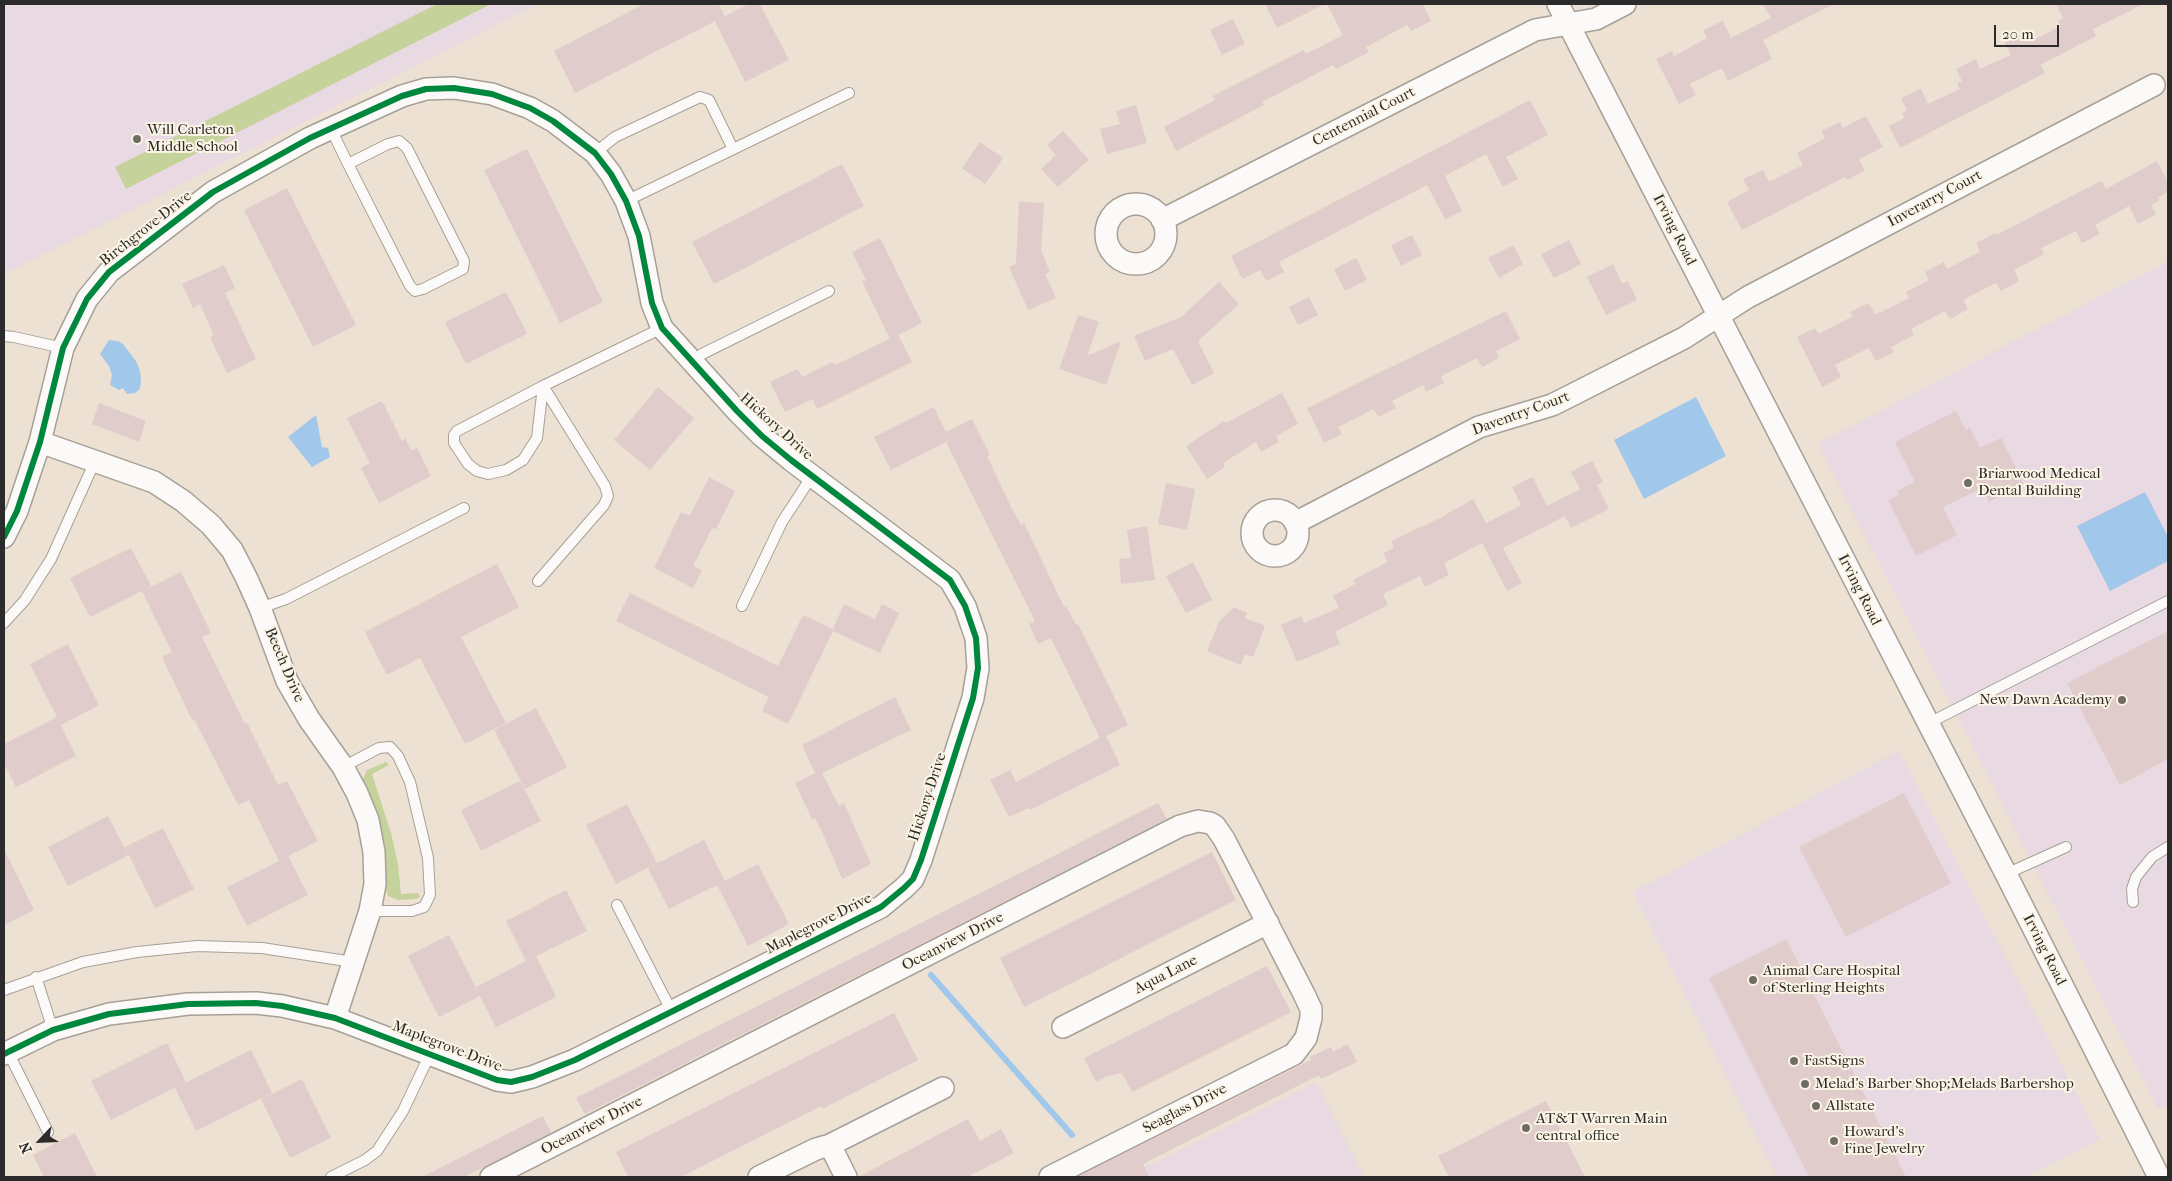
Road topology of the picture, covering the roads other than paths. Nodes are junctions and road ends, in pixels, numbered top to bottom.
1 (1558, 4) edge
2 (1625, 4) edge
3 (1568, 24) junction
4 (2154, 85) dead end
5 (426, 89) joint
6 (849, 93) dead end
7 (330, 128) junction
8 (733, 149) junction
9 (595, 154) junction
10 (348, 164) junction
11 (626, 201) junction
12 (1162, 220) dead end
13 (829, 291) dead end
14 (1718, 316) junction
15 (662, 328) junction
16 (4, 336) edge
17 (62, 348) junction
18 (694, 362) junction
19 (542, 386) junction
20 (40, 442) junction
21 (95, 462) junction
22 (812, 476) junction
23 (464, 508) dead end
24 (1295, 523) dead end
25 (4, 537) edge
26 (538, 581) dead end
27 (2168, 601) edge
28 (742, 606) dead end
29 (260, 608) junction
30 (4, 624) edge
31 (1927, 724) junction
32 (343, 767) junction
33 (2066, 846) dead end
34 (2168, 847) edge
35 (921, 860) joint
36 (2006, 874) junction
37 (2133, 902) dead end
38 (617, 905) dead end
39 (370, 911) junction
40 (1268, 923) junction
41 (353, 962) junction
42 (36, 977) junction
43 (4, 990) edge
44 (672, 1012) junction
45 (336, 1018) junction
46 (1063, 1027) dead end
47 (1310, 1028) joint
48 (53, 1030) junction
49 (6, 1053) edge
50 (430, 1054) junction
51 (943, 1088) dead end
52 (48, 1132) dead end
53 (830, 1146) junction
54 (331, 1177) edge
55 (491, 1177) edge
56 (759, 1177) edge
57 (846, 1177) edge
58 (1050, 1177) edge
59 (2160, 1177) edge

1 - 3 street, Irving Road
2 - 3 street, Centennial Court
3 - 12 street, Centennial Court
3 - 14 street, Irving Road
4 - 14 street, Inverarry Court
5 - 7 street, Birchgrove Drive
5 - 9 street, Hickory Drive
6 - 8 lane
7 - 10 lane
7 - 17 street, Birchgrove Drive
8 - 9 lane
8 - 11 lane
9 - 11 street, Hickory Drive
10 - 10 lane
11 - 15 street, Hickory Drive
13 - 18 lane
14 - 24 street, Daventry Court
14 - 31 street, Irving Road
15 - 18 street, Hickory Drive
15 - 19 lane
16 - 17 lane
17 - 20 street, Birchgrove Drive
18 - 22 street, Hickory Drive
19 - 19 lane
19 - 26 lane
20 - 21 street, Beech Drive
20 - 25 street, Birchgrove Drive
21 - 29 street, Beech Drive
21 - 30 lane
22 - 28 lane
22 - 35 street, Hickory Drive
23 - 29 lane
27 - 31 lane
29 - 32 street, Beech Drive
31 - 36 street, Irving Road
32 - 39 street, Beech Drive
32 - 39 lane
33 - 36 lane
34 - 37 lane
35 - 44 street, Maplegrove Drive
36 - 59 street, Irving Road
38 - 44 lane
39 - 41 street, Beech Drive
40 - 46 street, Aqua Lane
40 - 47 street, Oceanview Drive
40 - 55 street, Oceanview Drive
41 - 42 lane
41 - 45 street, Beech Drive
42 - 43 lane
42 - 48 lane
44 - 50 street, Maplegrove Drive
45 - 48 street, Maplegrove Drive
45 - 50 street, Maplegrove Drive
47 - 58 street, Seaglass Drive
48 - 49 street, Maplegrove Drive
49 - 52 lane
50 - 54 lane
51 - 53 street
53 - 56 street
53 - 57 street

